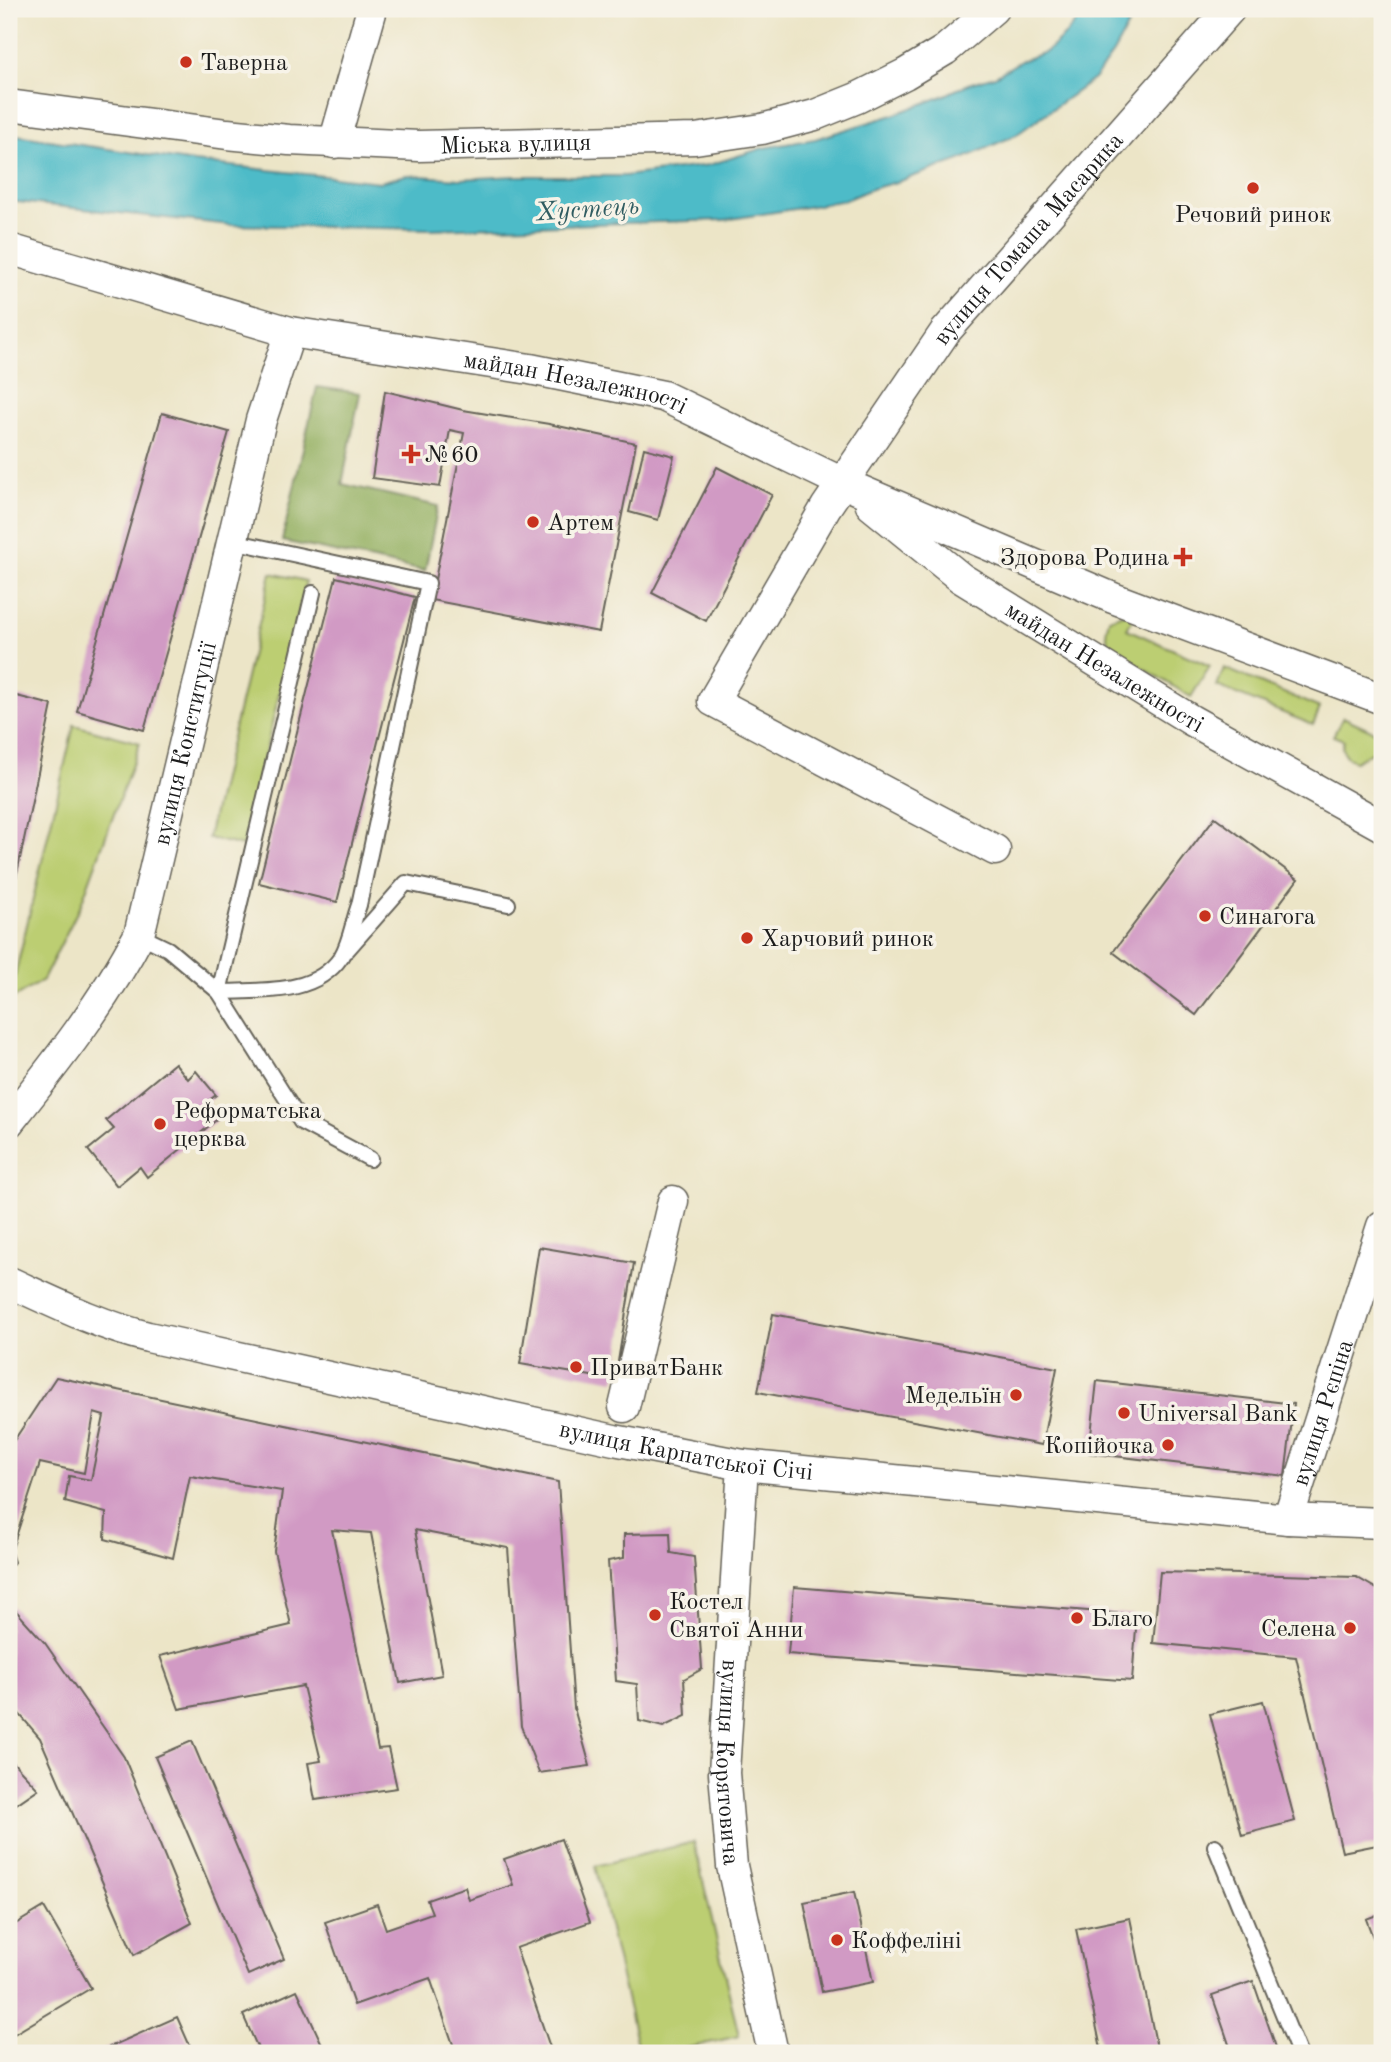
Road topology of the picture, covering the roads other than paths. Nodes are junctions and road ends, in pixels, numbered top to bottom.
1 (372, 9) edge
2 (993, 9) edge
3 (1230, 9) edge
4 (9, 105) edge
5 (334, 142) junction
6 (9, 249) edge
7 (290, 332) junction
8 (843, 483) junction
9 (232, 541) junction
10 (313, 593) dead end
11 (1382, 699) edge
12 (1382, 826) edge
13 (995, 850) dead end
14 (508, 904) dead end
15 (139, 935) junction
16 (342, 955) junction
17 (219, 992) junction
18 (9, 1122) edge
19 (370, 1159) dead end
20 (673, 1201) dead end
21 (1382, 1226) edge
22 (9, 1282) edge
23 (624, 1407) dead end
24 (743, 1465) junction
25 (1288, 1519) junction
26 (1382, 1523) edge
27 (1215, 1846) dead end
28 (773, 2053) edge
29 (1299, 2053) edge

1 - 5 street
2 - 5 street, Міська вулиця
3 - 8 street, вулиця Томаша Масарика
4 - 5 street, Міська вулиця
6 - 7 street, майдан Незалежності
7 - 8 street, майдан Незалежності
7 - 9 street, вулиця Конституції
8 - 11 street, майдан Незалежності
8 - 12 street, майдан Незалежності
8 - 13 street, вулиця Томаша Масарика
9 - 15 street, вулиця Конституції
9 - 16 lane
10 - 17 lane
14 - 16 lane
15 - 17 lane
15 - 18 street, вулиця Конституції
16 - 17 lane
17 - 19 lane
20 - 23 street
21 - 25 street, вулиця Рєпіна
22 - 24 street, вулиця Карпатської Січі
24 - 25 street, вулиця Карпатської Січі
24 - 28 street, вулиця Корятовича
25 - 26 street, вулиця Карпатської Січі
27 - 29 lane

